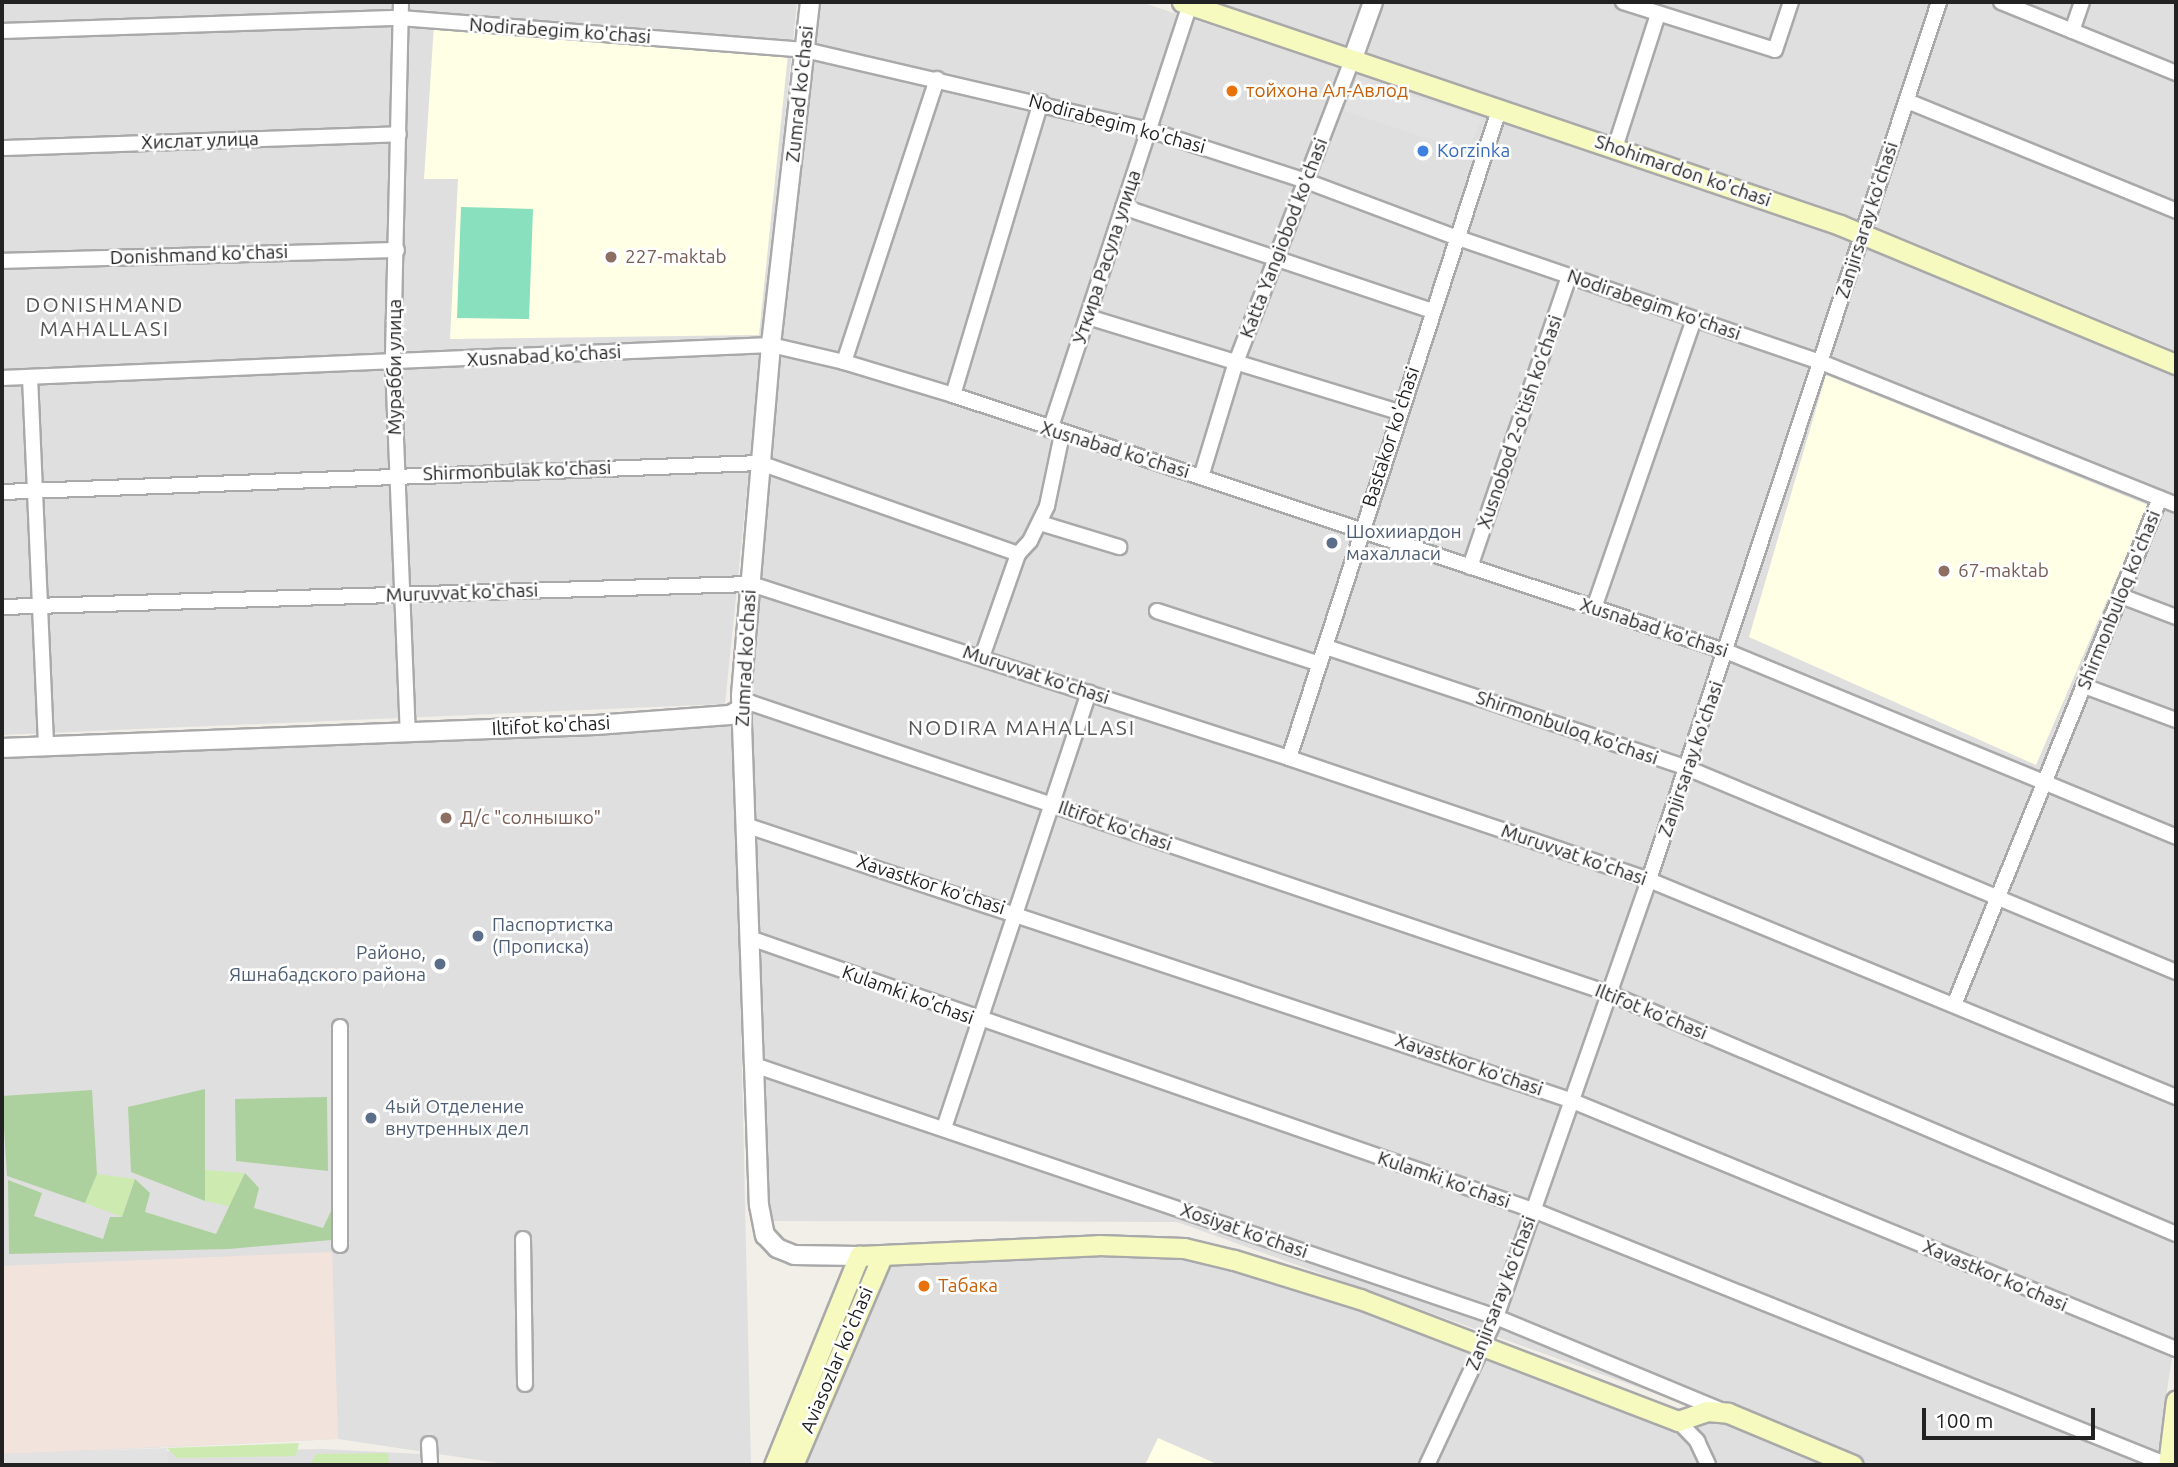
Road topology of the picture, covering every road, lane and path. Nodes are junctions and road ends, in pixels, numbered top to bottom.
1 (401, 2) edge
2 (810, 2) edge
3 (1373, 2) edge
4 (1623, 2) edge
5 (1791, 2) edge
6 (1939, 2) edge
7 (2001, 2) edge
8 (2082, 2) edge
9 (1186, 3) edge
10 (1658, 14) junction
11 (400, 18) junction
12 (2073, 31) junction
13 (2, 32) edge
14 (805, 50) junction
15 (1353, 58) junction
16 (2176, 73) edge
17 (937, 79) junction
18 (1907, 101) junction
19 (1041, 102) junction
20 (1499, 110) junction
21 (1149, 130) junction
22 (399, 134) junction
23 (2, 148) edge
24 (1615, 148) junction
25 (1306, 181) junction
26 (1123, 207) junction
27 (2176, 211) edge
28 (1862, 233) junction
29 (1455, 237) junction
30 (397, 250) junction
31 (2, 261) edge
32 (1275, 261) junction
33 (1569, 277) junction
34 (1432, 311) junction
35 (1088, 317) junction
36 (1694, 319) junction
37 (771, 345) junction
38 (844, 362) junction
39 (1821, 362) junction
40 (393, 363) junction
41 (2176, 364) edge
42 (1235, 365) junction
43 (30, 377) junction
44 (2, 378) edge
45 (953, 395) junction
46 (1398, 412) junction
47 (1056, 432) junction
48 (760, 463) junction
49 (397, 475) junction
50 (1201, 477) junction
51 (33, 491) junction
52 (2, 492) edge
53 (2160, 498) junction
54 (2176, 505) edge
55 (1040, 523) junction
56 (1362, 530) junction
57 (1119, 547) dead end
58 (1018, 554) junction
59 (1470, 567) junction
60 (751, 584) junction
61 (403, 594) junction
62 (2121, 596) junction
63 (38, 605) junction
64 (2, 607) edge
65 (1594, 608) junction
66 (1157, 611) dead end
67 (2176, 617) edge
68 (1326, 647) junction
69 (1728, 652) junction
70 (982, 657) junction
71 (1320, 664) junction
72 (2084, 686) junction
73 (1089, 693) junction
74 (741, 709) junction
75 (2176, 720) edge
76 (408, 732) junction
77 (46, 746) junction
78 (2, 748) edge
79 (1289, 758) junction
80 (1687, 768) junction
81 (2046, 783) junction
82 (1051, 804) junction
83 (745, 825) junction
84 (2176, 837) edge
85 (1649, 880) junction
86 (1999, 896) junction
87 (1014, 912) junction
88 (750, 938) junction
89 (2176, 972) edge
90 (1608, 993) junction
91 (1954, 1005) junction
92 (976, 1020) junction
93 (340, 1027) dead end
94 (754, 1065) junction
95 (2176, 1097) edge
96 (1570, 1100) junction
97 (944, 1128) junction
98 (1533, 1210) junction
99 (2176, 1234) edge
100 (523, 1239) dead end
101 (340, 1245) dead end
102 (882, 1255) junction
103 (859, 1256) junction
104 (1496, 1317) junction
105 (1484, 1345) junction
106 (2176, 1349) edge
107 (525, 1384) dead end
108 (2176, 1399) edge
109 (1728, 1413) junction
110 (1678, 1421) junction
111 (429, 1444) dead end
112 (1845, 1464) edge
113 (2176, 1464) edge
114 (430, 1465) edge
115 (774, 1465) edge
116 (793, 1465) edge
117 (1427, 1465) edge
118 (1708, 1465) edge
119 (2168, 1465) edge

1 - 11 street, Мурабби улица
2 - 14 street, Zumrad ko'chasi
3 - 15 street, Katta Yangiobod ko'chasi
4 - 10 street
5 - 10 street
6 - 18 street, Zanjirsaray ko'chasi
7 - 12 street
8 - 12 street
9 - 15 main road, Shohimardon ko'chasi
9 - 21 street, Уткира Расула улица
10 - 24 street
11 - 13 street, Nodirabegim ko'chasi
11 - 14 street, Nodirabegim ko'chasi
11 - 22 street, Мурабби улица
12 - 16 street
14 - 17 street, Nodirabegim ko'chasi
14 - 37 street, Zumrad ko'chasi
15 - 20 main road, Shohimardon ko'chasi
15 - 25 street, Katta Yangiobod ko'chasi
17 - 19 street, Nodirabegim ko'chasi
17 - 38 street
18 - 27 street
18 - 28 street, Zanjirsaray ko'chasi
19 - 21 street, Nodirabegim ko'chasi
19 - 45 street
20 - 24 main road, Shohimardon ko'chasi
20 - 29 street, Bastakor ko'chasi
21 - 25 street, Nodirabegim ko'chasi
21 - 26 street, Уткира Расула улица
22 - 23 street, Хислат улица
22 - 30 street, Мурабби улица
24 - 28 main road, Shohimardon ko'chasi
25 - 29 street, Nodirabegim ko'chasi
25 - 32 street, Katta Yangiobod ko'chasi
26 - 32 street
26 - 35 street, Уткира Расула улица
28 - 39 street, Zanjirsaray ko'chasi
28 - 41 main road, Shohimardon ko'chasi
29 - 33 street, Nodirabegim ko'chasi
29 - 34 street, Bastakor ko'chasi
30 - 31 street, Donishmand ko'chasi
30 - 40 street, Мурабби улица
32 - 34 street
32 - 42 street, Katta Yangiobod ko'chasi
33 - 36 street, Nodirabegim ko'chasi
33 - 59 street, Xusnobod 2-o'tish ko'chasi
34 - 46 street, Bastakor ko'chasi
35 - 42 street
35 - 47 street, Уткира Расула улица
36 - 39 street, Nodirabegim ko'chasi
36 - 65 street
37 - 38 street, Xusnabad ko'chasi
37 - 40 street, Xusnabad ko'chasi
37 - 48 street, Zumrad ko'chasi
38 - 45 street, Xusnabad ko'chasi
39 - 53 street, Nodirabegim ko'chasi
39 - 69 street, Zanjirsaray ko'chasi
40 - 43 street, Xusnabad ko'chasi
40 - 49 street, Мурабби улица
42 - 46 street
42 - 50 street, Katta Yangiobod ko'chasi
43 - 44 street, Xusnabad ko'chasi
43 - 51 street
45 - 47 street, Xusnabad ko'chasi
46 - 56 street, Bastakor ko'chasi
47 - 50 street, Xusnabad ko'chasi
47 - 55 street, Уткира Расула улица
48 - 49 street, Shirmonbulak ko'chasi
48 - 58 street, Shirmonbulak ko'chasi
48 - 60 street, Zumrad ko'chasi
49 - 51 street, Shirmonbulak ko'chasi
49 - 61 street, Мурабби улица
50 - 56 street, Xusnabad ko'chasi
51 - 52 street, Shirmonbulak ko'chasi
51 - 63 street
53 - 54 street, Nodirabegim ko'chasi
53 - 62 street, Shirmonbuloq ko'chasi
55 - 57 street
55 - 58 street, Уткира Расула улица
56 - 59 street, Xusnabad ko'chasi
56 - 68 street, Bastakor ko'chasi
58 - 70 street, Уткира Расула улица
59 - 65 street, Xusnabad ko'chasi
60 - 61 street, Muruvvat ko'chasi
60 - 70 street, Muruvvat ko'chasi
60 - 74 street, Zumrad ko'chasi
61 - 63 street, Muruvvat ko'chasi
61 - 76 street, Мурабби улица
62 - 67 street
62 - 72 street, Shirmonbuloq ko'chasi
63 - 64 street, Muruvvat ko'chasi
63 - 77 street
65 - 69 street, Xusnabad ko'chasi
66 - 71 street
68 - 71 street, Bastakor ko'chasi
68 - 80 street, Shirmonbuloq ko'chasi
69 - 80 street, Zanjirsaray ko'chasi
69 - 81 street, Xusnabad ko'chasi
70 - 73 street, Muruvvat ko'chasi
71 - 79 street, Bastakor ko'chasi
72 - 75 street
72 - 81 street, Shirmonbuloq ko'chasi
73 - 79 street, Muruvvat ko'chasi
73 - 82 street
74 - 76 street, Iltifot ko'chasi
74 - 82 street, Iltifot ko'chasi
74 - 83 street, Zumrad ko'chasi
76 - 77 street, Iltifot ko'chasi
77 - 78 street, Iltifot ko'chasi
79 - 85 street, Muruvvat ko'chasi
80 - 85 street, Zanjirsaray ko'chasi
80 - 86 street, Shirmonbuloq ko'chasi
81 - 84 street, Xusnabad ko'chasi
81 - 86 street, Shirmonbuloq ko'chasi
82 - 87 street
82 - 90 street, Iltifot ko'chasi
83 - 87 street, Xavastkor ko'chasi
83 - 88 street, Zumrad ko'chasi
85 - 90 street, Zanjirsaray ko'chasi
85 - 91 street, Muruvvat ko'chasi
86 - 89 street, Shirmonbuloq ko'chasi
86 - 91 street, Shirmonbuloq ko'chasi
87 - 92 street
87 - 96 street, Xavastkor ko'chasi
88 - 92 street, Kulamki ko'chasi
88 - 94 street, Zumrad ko'chasi
90 - 96 street, Zanjirsaray ko'chasi
90 - 99 street, Iltifot ko'chasi
91 - 95 street, Muruvvat ko'chasi
92 - 97 street
92 - 98 street, Kulamki ko'chasi
93 - 101 street
94 - 97 street, Xosiyat ko'chasi
94 - 103 street, Zumrad ko'chasi
96 - 98 street, Zanjirsaray ko'chasi
96 - 106 street, Xavastkor ko'chasi
97 - 104 street, Xosiyat ko'chasi
98 - 104 street, Zanjirsaray ko'chasi
98 - 119 street, Kulamki ko'chasi
100 - 107 street
102 - 103 main road, Zumrad ko'chasi
102 - 105 main road, Xosiyat ko'chasi
102 - 116 main road, Aviasozlar ko'chasi
103 - 115 main road, Aviasozlar ko'chasi
104 - 105 street, Zanjirsaray ko'chasi
104 - 109 street, Xosiyat ko'chasi
105 - 110 main road, Xosiyat ko'chasi
105 - 117 street, Zanjirsaray ko'chasi
108 - 119 main road
109 - 110 main road, Xosiyat ko'chasi
109 - 112 main road, Xosiyat ko'chasi
110 - 118 street
111 - 114 street
113 - 119 main road

